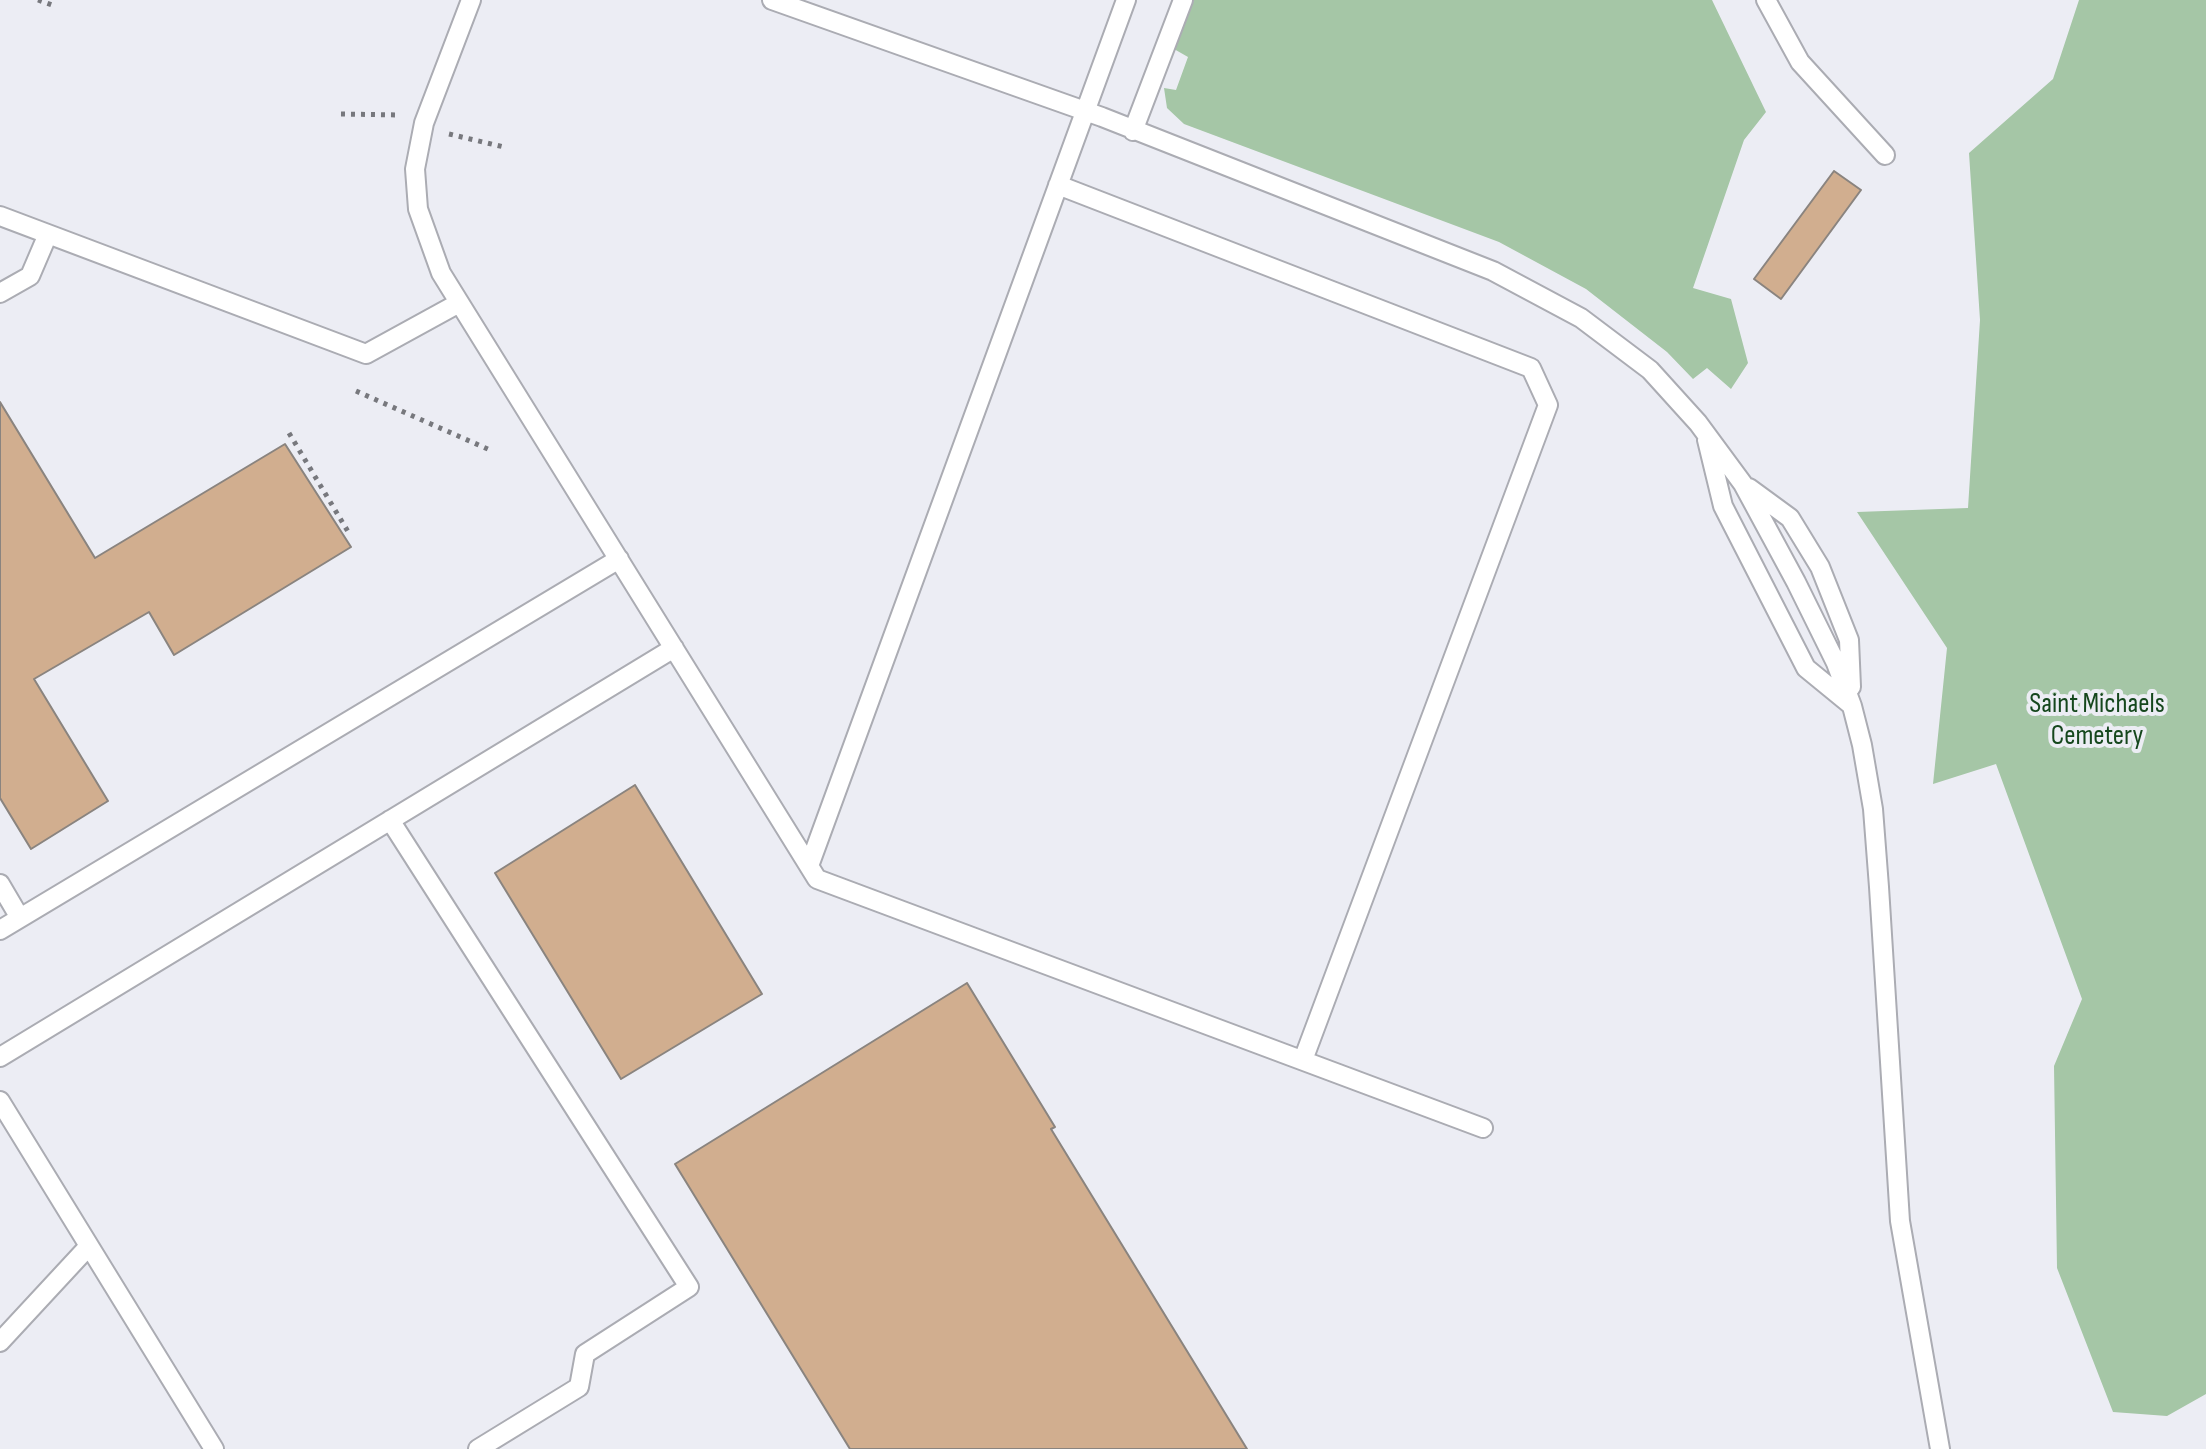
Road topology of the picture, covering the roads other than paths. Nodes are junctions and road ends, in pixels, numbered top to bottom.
1 (471, 0) edge
2 (772, 0) edge
3 (1126, 0) edge
4 (1183, 0) edge
5 (1766, 0) edge
6 (1085, 112) junction
7 (1133, 131) junction
8 (1885, 155) dead end
9 (1058, 185) junction
10 (0, 216) edge
11 (48, 234) junction
12 (0, 293) edge
13 (459, 303) junction
14 (1706, 434) junction
15 (1743, 484) junction
16 (619, 559) junction
17 (674, 648) junction
18 (1852, 706) junction
19 (390, 820) junction
20 (809, 866) junction
21 (0, 884) edge
22 (20, 918) junction
23 (0, 930) edge
24 (0, 1057) edge
25 (1303, 1060) junction
26 (0, 1101) edge
27 (1483, 1128) dead end
28 (88, 1247) junction
29 (0, 1342) edge
30 (214, 1449) edge
31 (478, 1449) edge
32 (1940, 1449) edge

1 - 13 lane
2 - 6 lane
3 - 6 lane
4 - 7 lane
5 - 8 lane
6 - 7 lane
6 - 9 lane
7 - 14 lane
9 - 20 lane
9 - 25 lane
10 - 11 lane
11 - 12 lane
11 - 13 lane
13 - 16 lane
14 - 15 lane
14 - 18 lane
15 - 18 lane
15 - 18 lane
16 - 17 lane
16 - 22 lane
17 - 19 lane
17 - 20 lane
18 - 32 lane
19 - 24 lane
19 - 31 lane
20 - 25 lane
21 - 22 lane
22 - 23 lane
25 - 27 lane
26 - 28 lane
28 - 29 lane
28 - 30 lane

